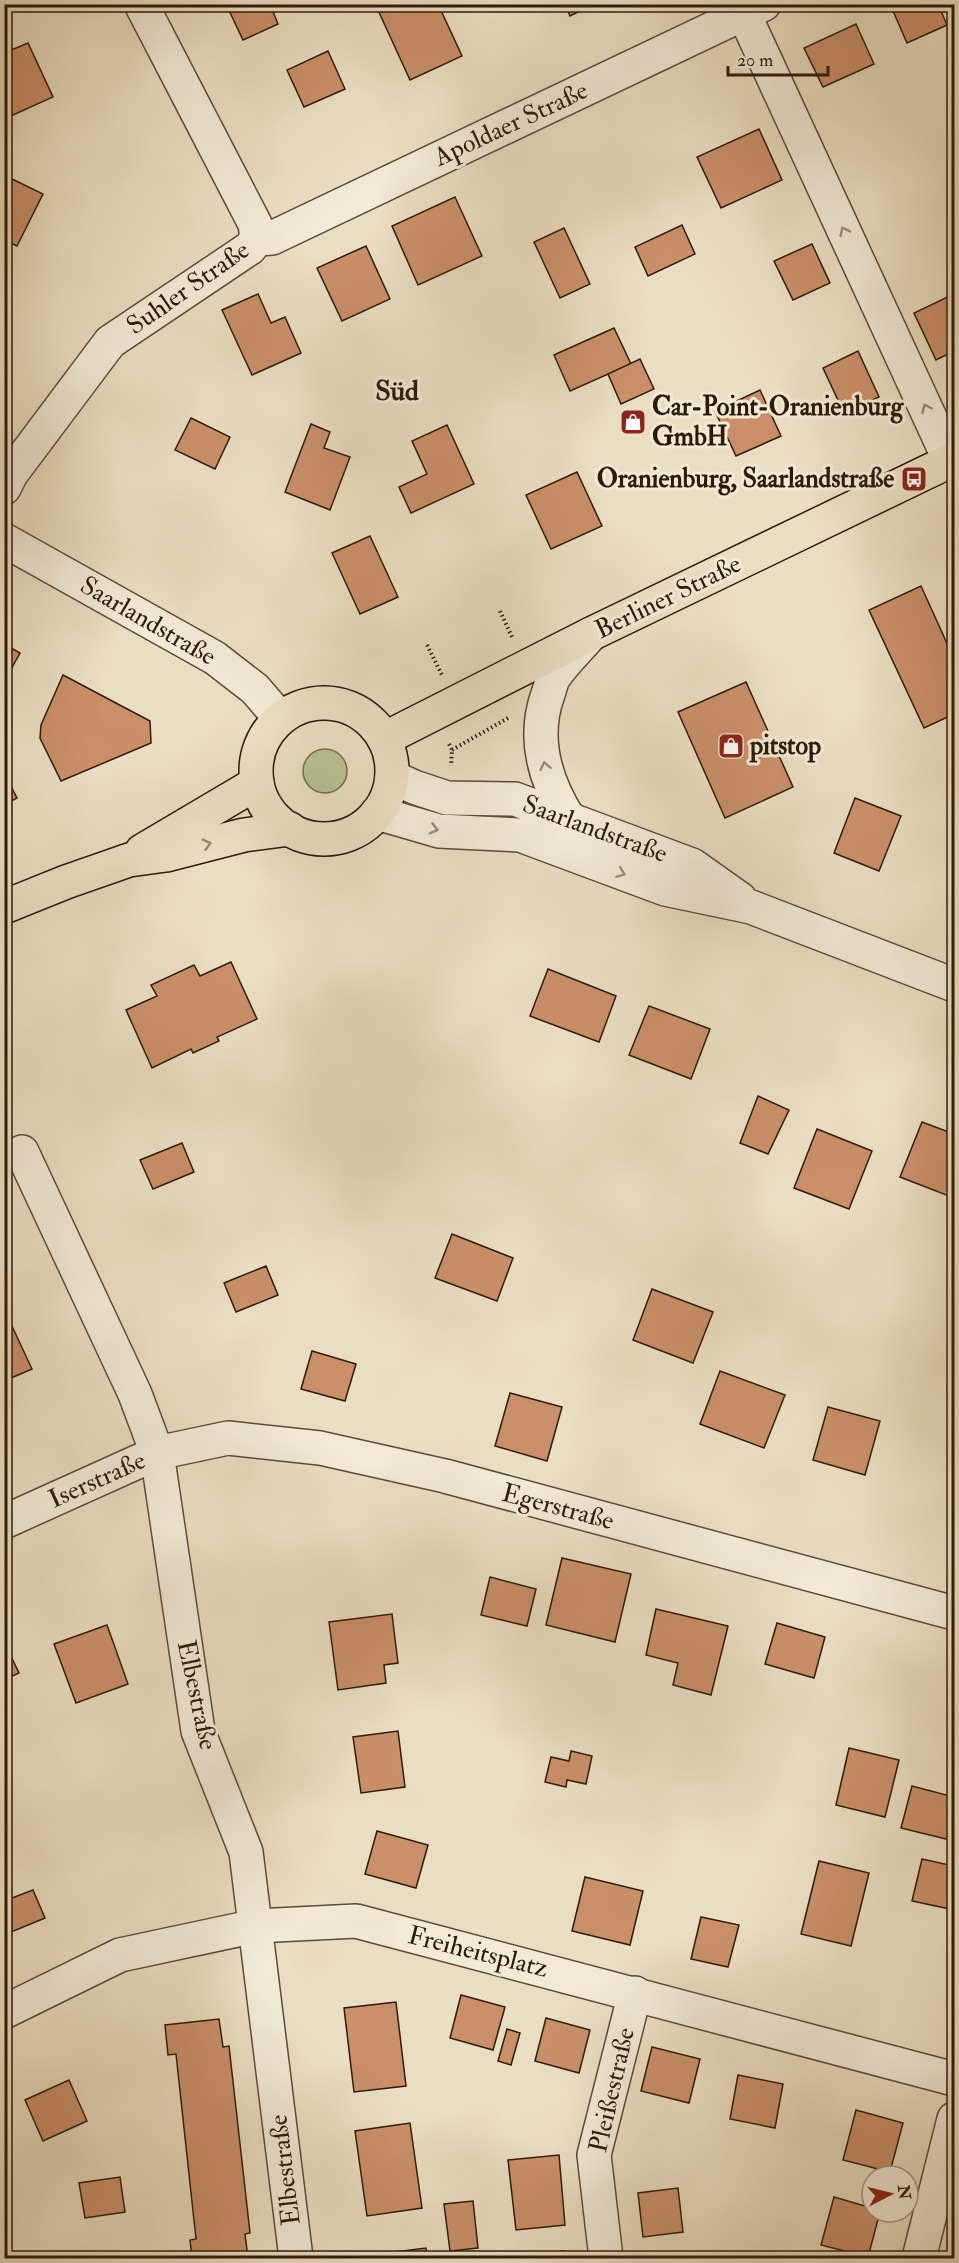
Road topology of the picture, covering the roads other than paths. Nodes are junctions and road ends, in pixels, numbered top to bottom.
1 (141, 4) edge
2 (754, 9) edge
3 (257, 239) junction
4 (952, 460) edge
5 (4, 488) edge
6 (4, 540) edge
7 (591, 634) junction
8 (280, 718) junction
9 (384, 739) junction
10 (392, 777) junction
11 (257, 783) junction
12 (378, 813) junction
13 (569, 819) junction
14 (290, 830) junction
15 (129, 860) junction
16 (751, 907) junction
17 (4, 908) edge
18 (954, 985) edge
19 (22, 1152) dead end
20 (157, 1453) junction
21 (4, 1522) edge
22 (954, 1613) edge
23 (256, 1926) junction
24 (635, 1993) junction
25 (4, 2012) edge
26 (954, 2079) edge
27 (954, 2119) edge
28 (296, 2259) edge
29 (606, 2259) edge
30 (919, 2259) edge

1 - 3 street, Suhler Straße
2 - 3 street, Apoldaer Straße
4 -> 2 street
3 - 5 street, Suhler Straße
4 - 7 main road, Berliner Straße
6 - 8 street, Saarlandstraße
7 - 9 main road, Berliner Straße
13 -> 7 street
8 - 9 main road
8 - 11 main road
9 - 10 main road
10 - 12 main road
10 - 13 street, Saarlandstraße
11 - 14 main road
11 - 15 main road
12 - 14 main road
12 -> 16 street, Saarlandstraße
13 - 16 street, Saarlandstraße
15 -> 14 main road
15 - 17 main road
16 - 18 street, Saarlandstraße
19 - 20 street, Elbestraße
20 - 21 street, Iserstraße
20 - 22 street, Egerstraße
20 - 23 street, Elbestraße
23 - 24 street, Freiheitsplatz
23 - 25 street, Freiheitsplatz
23 - 28 street, Elbestraße
24 - 26 street, Freiheitsplatz
24 - 29 street, Pleißestraße
27 - 30 street

